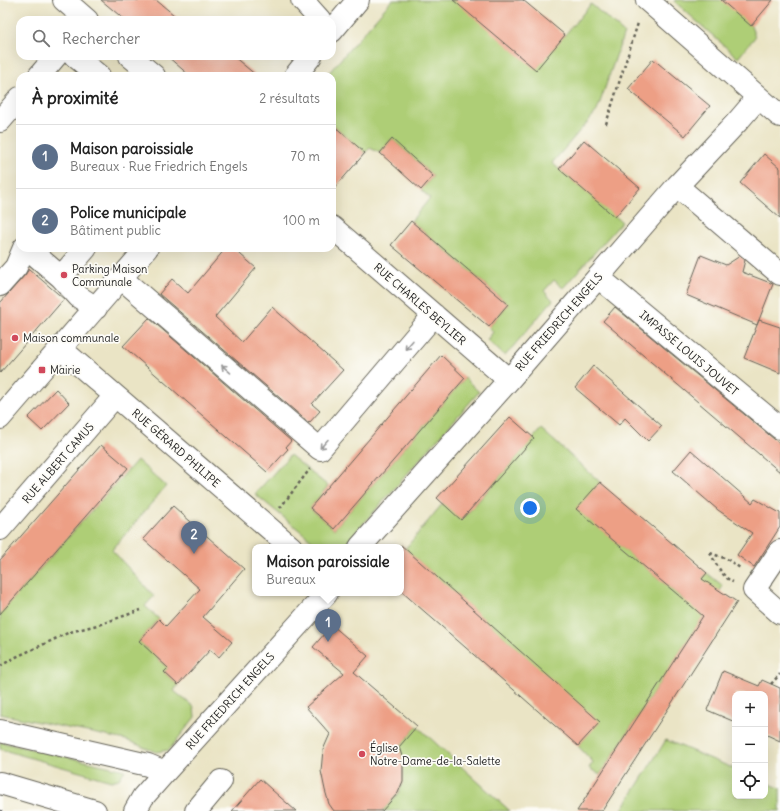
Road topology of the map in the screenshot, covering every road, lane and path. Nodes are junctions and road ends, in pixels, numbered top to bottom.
1 (64, 0) edge
2 (302, 0) edge
3 (358, 0) edge
4 (647, 0) edge
5 (82, 16) edge
6 (316, 16) edge
7 (638, 21) dead end
8 (336, 26) edge
9 (53, 60) edge
10 (80, 60) edge
11 (135, 60) edge
12 (308, 60) edge
13 (42, 72) edge
14 (94, 72) edge
15 (149, 72) edge
16 (298, 72) edge
17 (756, 95) junction
18 (16, 103) edge
19 (780, 116) edge
20 (0, 121) edge
21 (606, 124) dead end
22 (677, 186) junction
23 (336, 231) edge
24 (22, 252) edge
25 (32, 252) edge
26 (83, 252) edge
27 (144, 252) edge
28 (780, 274) edge
29 (598, 277) junction
30 (61, 278) junction
31 (121, 278) junction
32 (0, 285) edge
33 (96, 308) junction
34 (434, 315) junction
35 (61, 349) junction
36 (509, 380) junction
37 (115, 396) junction
38 (0, 418) edge
39 (780, 428) edge
40 (320, 449) junction
41 (267, 526) junction
42 (0, 529) edge
43 (288, 544) edge
44 (363, 544) edge
45 (780, 551) edge
46 (754, 590) junction
47 (324, 596) edge
48 (141, 610) dead end
49 (780, 613) edge
50 (0, 666) edge
51 (780, 674) edge
52 (771, 684) dead end
53 (0, 731) edge
54 (165, 772) junction
55 (221, 781) dead end
56 (0, 783) edge
57 (95, 811) edge
58 (135, 811) edge
59 (196, 811) edge

1 - 5 street
2 - 6 street
3 - 8 street
4 - 17 street
7 - 21 path
9 - 13 street
10 - 14 street
11 - 15 street
12 - 16 street
17 - 19 street
17 - 22 street, RUE FRIEDRICH ENGELS
18 - 20 street
22 - 28 street
22 - 29 street, RUE FRIEDRICH ENGELS
23 - 34 street, RUE CHARLES BEYLIER
24 - 32 street
25 - 30 street
26 - 30 street
27 - 31 street
29 - 36 street, RUE FRIEDRICH ENGELS
29 - 39 street, IMPASSE LOUIS JOUVET
30 - 33 street
31 - 33 street
40 -> 31 street
33 - 35 street
34 - 36 street, RUE CHARLES BEYLIER
34 -> 40 street
35 - 37 street, RUE GÉRARD PHILIPE
35 - 38 street
36 - 44 street, RUE FRIEDRICH ENGELS
37 - 41 street, RUE GÉRARD PHILIPE
37 - 42 street, RUE ALBERT CAMUS
40 - 41 path
41 - 43 street, RUE GÉRARD PHILIPE
45 - 46 street
46 - 46 path
46 - 49 street
47 - 54 street, RUE FRIEDRICH ENGELS
48 - 50 path
51 - 52 path
53 - 54 street
54 - 58 street, RUE FRIEDRICH ENGELS
55 - 59 street
56 - 57 street

